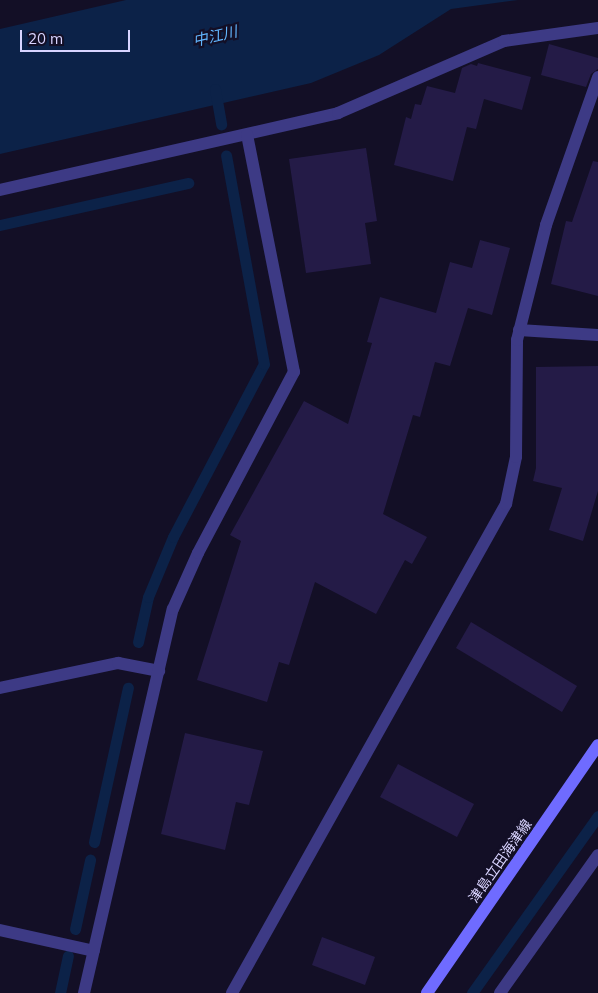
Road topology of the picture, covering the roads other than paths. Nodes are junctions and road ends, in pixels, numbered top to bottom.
1 (598, 28) edge
2 (598, 77) edge
3 (247, 135) junction
4 (0, 190) edge
5 (519, 330) junction
6 (598, 335) edge
7 (159, 671) junction
8 (0, 688) edge
9 (598, 746) edge
10 (598, 855) edge
11 (0, 930) edge
12 (94, 952) junction
13 (84, 993) edge
14 (232, 993) edge
15 (427, 993) edge
16 (500, 993) edge

1 - 3 street
2 - 5 street
3 - 4 street
3 - 7 street
5 - 6 street
5 - 14 street
7 - 8 street
7 - 12 street
9 - 15 main road, 津島立田海津線
10 - 16 street
11 - 12 street
12 - 13 street

